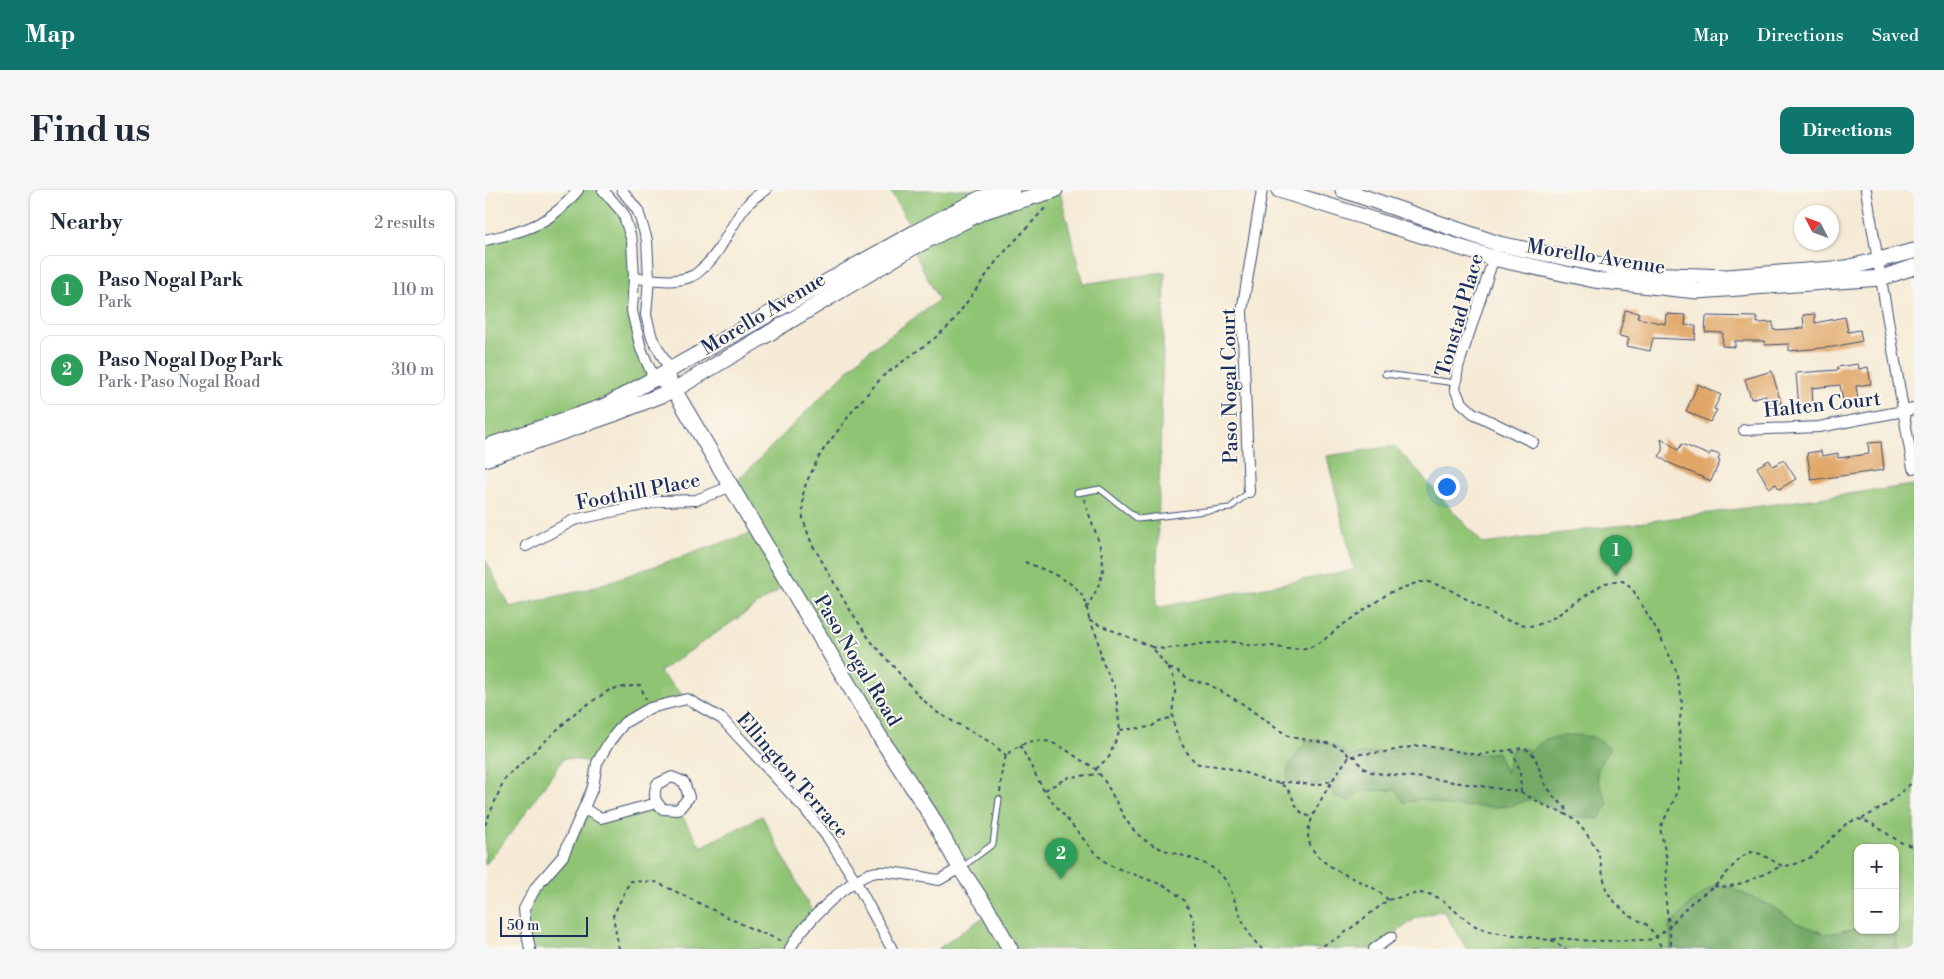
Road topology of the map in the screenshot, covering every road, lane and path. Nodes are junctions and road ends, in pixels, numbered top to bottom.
1 (578, 190) edge
2 (603, 190) edge
3 (622, 190) edge
4 (766, 190) edge
5 (1012, 190) edge
6 (1262, 190) edge
7 (1279, 190) edge
8 (1343, 190) edge
9 (1866, 190) edge
10 (1052, 197) edge
11 (485, 240) edge
12 (1496, 251) junction
13 (1914, 251) edge
14 (1878, 261) junction
15 (1914, 268) edge
16 (634, 278) junction
17 (1881, 278) junction
18 (649, 279) junction
19 (669, 368) junction
20 (1385, 374) dead end
21 (654, 378) junction
22 (1456, 384) junction
23 (674, 390) junction
24 (1914, 409) edge
25 (1903, 412) junction
26 (1744, 430) dead end
27 (1533, 442) dead end
28 (485, 447) edge
29 (485, 459) edge
30 (1913, 468) edge
31 (732, 486) junction
32 (1249, 492) joint
33 (1080, 493) joint
34 (526, 546) dead end
35 (1025, 562) dead end
36 (1086, 610) junction
37 (1090, 621) junction
38 (1152, 647) junction
39 (1168, 668) junction
40 (650, 708) junction
41 (1173, 718) junction
42 (1120, 730) junction
43 (1020, 745) junction
44 (1512, 750) junction
45 (1007, 756) junction
46 (1349, 757) junction
47 (1096, 769) junction
48 (1099, 774) junction
49 (1332, 780) junction
50 (1914, 781) edge
51 (1278, 783) junction
52 (1044, 791) junction
53 (1521, 792) junction
54 (999, 800) joint
55 (657, 804) dead end
56 (584, 809) junction
57 (1567, 816) junction
58 (1313, 818) junction
59 (1861, 820) junction
60 (485, 825) edge
61 (1914, 847) edge
62 (1783, 866) junction
63 (960, 868) junction
64 (855, 880) junction
65 (1713, 886) junction
66 (1388, 900) junction
67 (1669, 925) junction
68 (1656, 936) junction
69 (1391, 938) dead end
70 (1550, 940) junction
71 (791, 947) edge
72 (530, 949) edge
73 (619, 949) edge
74 (892, 949) edge
75 (1010, 949) edge
76 (1198, 949) edge
77 (1262, 949) edge
78 (1316, 949) edge
79 (1373, 949) edge
80 (1566, 949) edge
81 (1662, 949) edge
82 (1669, 949) edge

1 - 11 street
2 - 16 street
3 - 18 street
4 - 18 street
5 - 19 street, Morello Avenue
6 - 32 street, Paso Nogal Court
7 - 12 street, Morello Avenue
8 - 12 street, Morello Avenue
9 - 14 street
10 - 23 street, Morello Avenue
10 - 45 path
12 - 14 street, Morello Avenue
12 - 17 street, Morello Avenue
12 - 22 street, Tonstad Place
13 - 14 street, Morello Avenue
14 - 17 street
15 - 17 street, Morello Avenue
16 - 18 street
16 - 21 street
17 - 25 street
18 - 19 street
19 - 21 street, Morello Avenue
19 - 23 street
20 - 22 lane
21 - 23 street
21 - 28 street, Morello Avenue
22 - 27 street, Tonstad Place
23 - 29 street, Morello Avenue
23 - 31 street, Paso Nogal Road
24 - 25 street, Halten Court
25 - 26 street, Halten Court
25 - 30 street
31 - 34 street, Foothill Place
31 - 63 street, Paso Nogal Road
32 - 33 lane
33 - 36 path
35 - 36 path
36 - 37 path
37 - 38 path
37 - 42 path
38 - 39 path
38 - 67 path
39 - 41 path
39 - 46 path
40 - 56 street, Ellington Terrace
40 - 60 path
40 - 64 street, Ellington Terrace
41 - 42 path
41 - 51 path
42 - 47 path
43 - 45 path
43 - 47 path
43 - 52 path
44 - 46 path
44 - 53 path
44 - 57 path
45 - 54 path
46 - 49 path
46 - 53 path
47 - 48 path
48 - 52 path
48 - 77 path
49 - 51 path
49 - 58 path
50 - 59 path
51 - 58 path
52 - 76 path
53 - 57 path
54 - 63 lane
55 - 56 street
56 - 72 street, Ellington Terrace
57 - 68 path
58 - 66 path
59 - 61 path
59 - 62 path
62 - 65 path
62 - 65 path
63 - 64 street
63 - 75 street, Paso Nogal Road
64 - 71 street
64 - 74 street, Ellington Terrace
65 - 67 path
66 - 70 path
66 - 78 path
67 - 68 path
67 - 82 path
68 - 70 path
68 - 81 path
69 - 79 street
70 - 80 path
71 - 73 path

